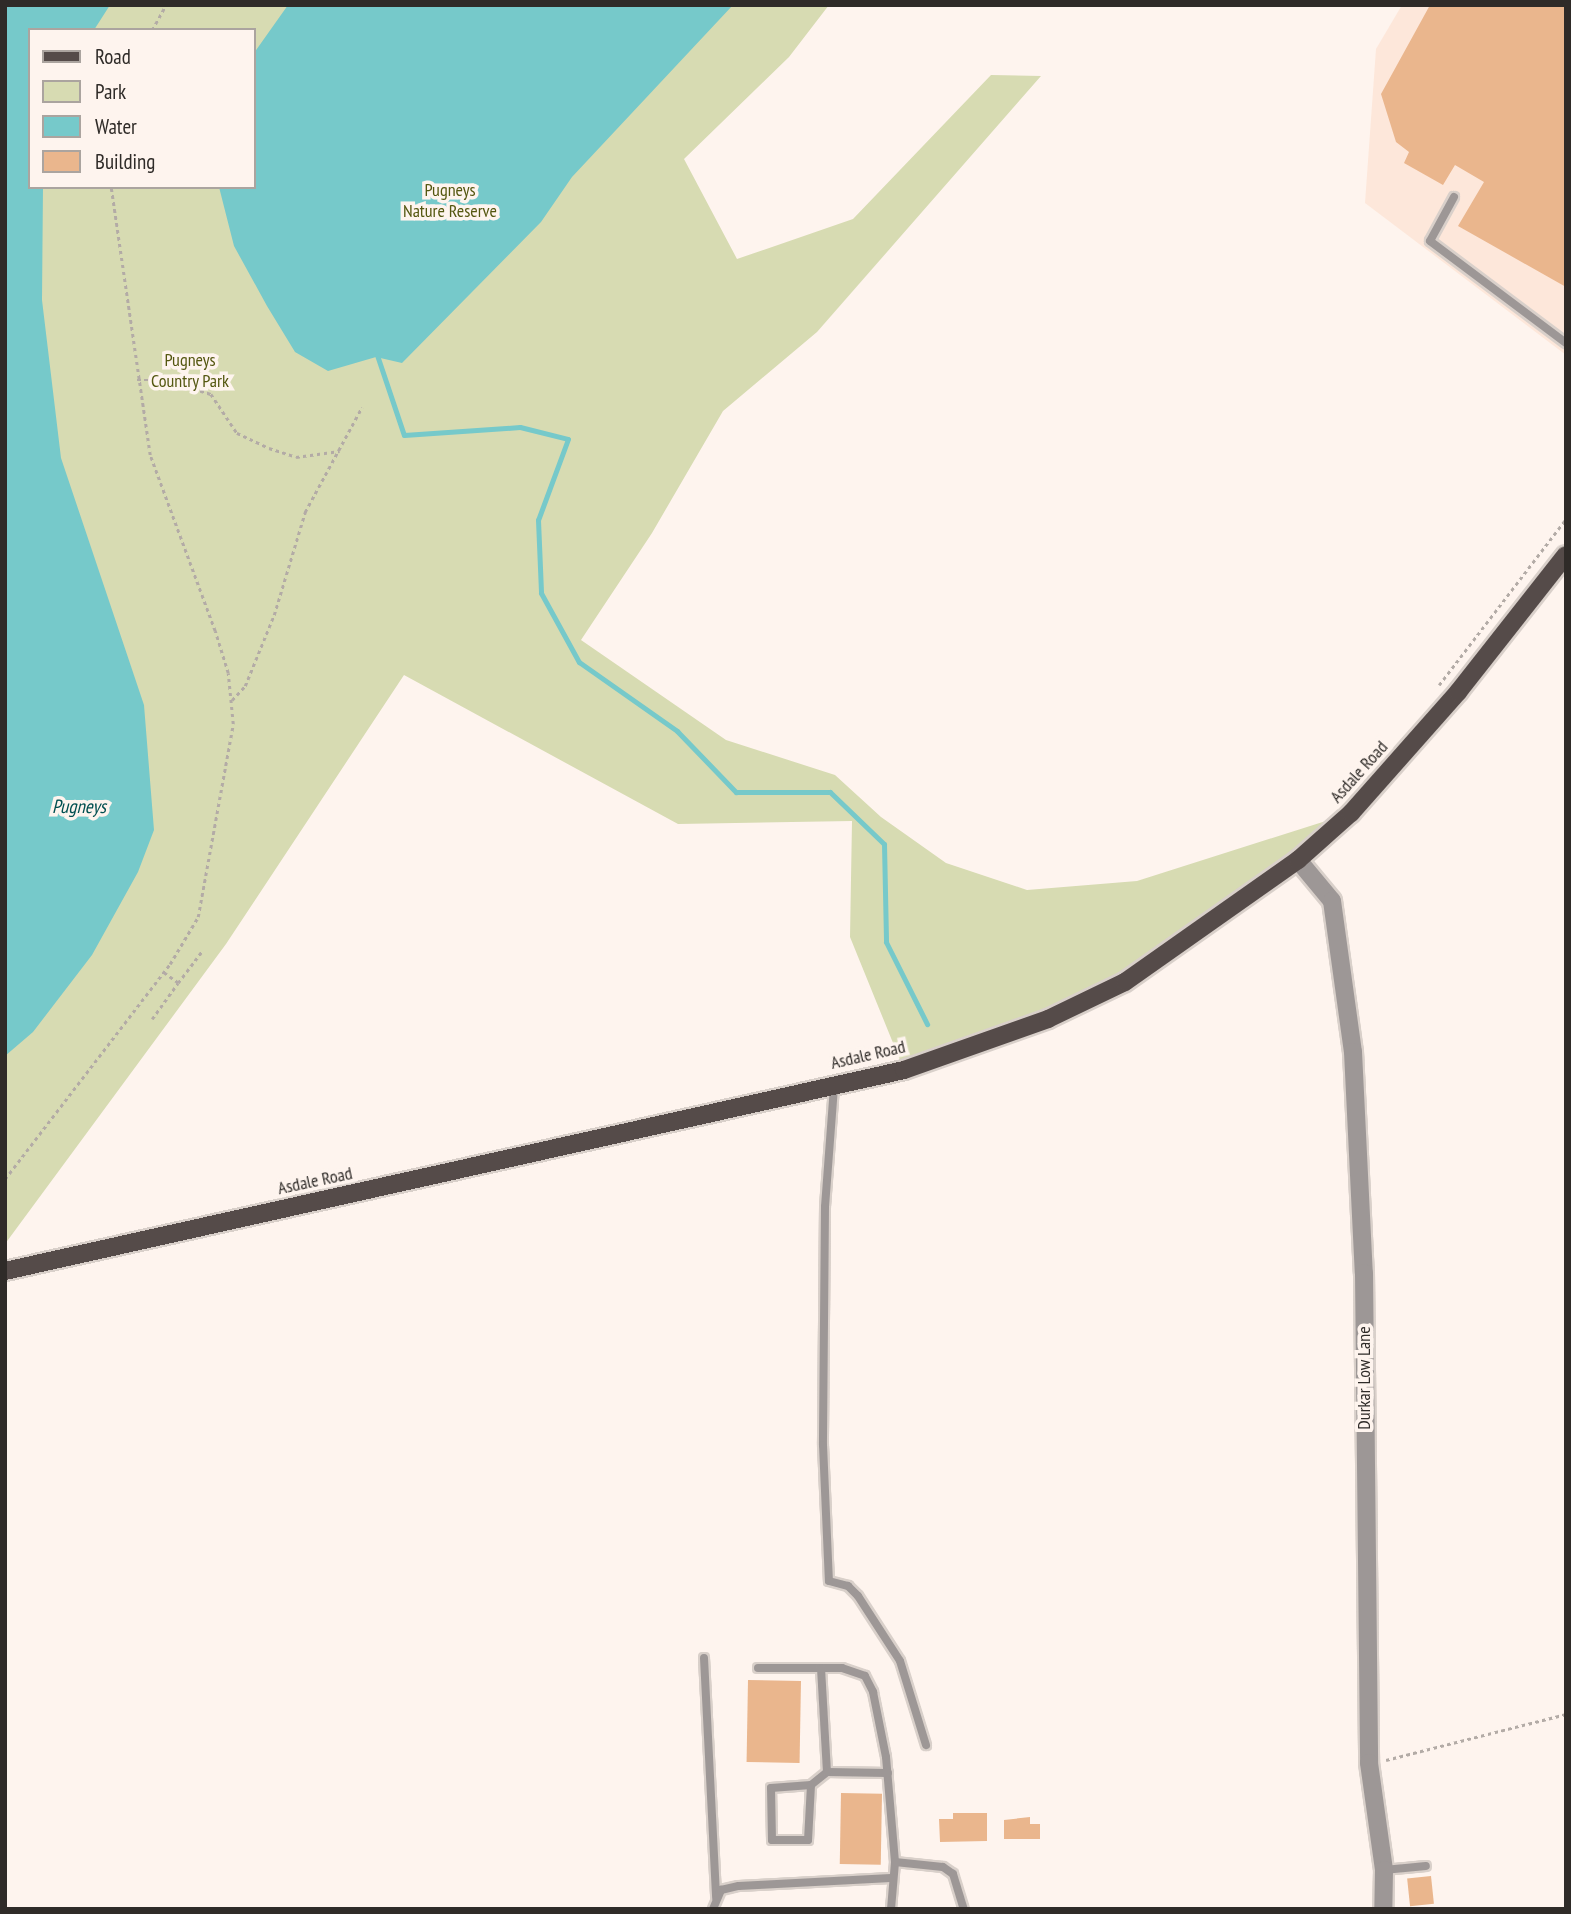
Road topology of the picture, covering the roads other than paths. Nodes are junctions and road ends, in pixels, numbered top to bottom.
1 (1454, 197) dead end
2 (1566, 343) edge
3 (1566, 555) edge
4 (1298, 860) junction
5 (834, 1085) junction
6 (5, 1270) edge
7 (704, 1658) dead end
8 (758, 1668) dead end
9 (821, 1668) junction
10 (926, 1745) dead end
11 (827, 1772) junction
12 (888, 1773) junction
13 (811, 1785) junction
14 (895, 1862) junction
15 (1426, 1866) dead end
16 (1384, 1870) junction
17 (891, 1878) junction
18 (716, 1898) junction
19 (713, 1909) edge
20 (891, 1909) edge
21 (964, 1909) edge
22 (1384, 1909) edge

1 - 2 lane
3 - 4 main road, Asdale Road
4 - 5 main road, Asdale Road
4 - 16 street, Durkar Low Lane
5 - 6 main road, Asdale Road
5 - 10 lane
7 - 18 lane
8 - 9 lane
9 - 11 lane
9 - 12 lane
11 - 12 lane
11 - 13 lane
12 - 14 lane
13 - 13 lane
14 - 17 lane
14 - 21 lane
15 - 16 lane
16 - 22 street, Durkar Low Lane
17 - 18 lane
17 - 20 lane
18 - 19 lane

